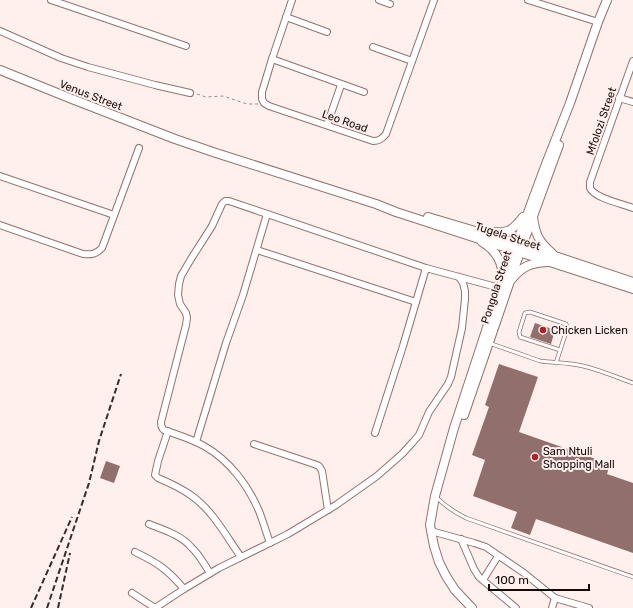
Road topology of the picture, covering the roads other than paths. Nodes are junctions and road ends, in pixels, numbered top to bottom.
1 (51, 0) edge
2 (292, 0) edge
3 (379, 0) edge
4 (434, 0) edge
5 (528, 0) edge
6 (607, 0) edge
7 (390, 4) dead end
8 (286, 18) junction
9 (598, 22) junction
10 (0, 31) edge
11 (326, 32) dead end
12 (186, 46) dead end
13 (373, 47) dead end
14 (272, 59) junction
15 (412, 60) junction
16 (633, 61) edge
17 (0, 70) edge
18 (341, 85) junction
19 (364, 92) dead end
20 (190, 93) road end
21 (620, 98) junction
22 (633, 102) edge
23 (327, 125) junction
24 (175, 139) joint
25 (138, 148) dead end
26 (0, 176) edge
27 (633, 208) edge
28 (530, 213) junction
29 (267, 214) junction
30 (114, 215) junction
31 (0, 225) edge
32 (475, 234) junction
33 (518, 248) junction
34 (257, 250) junction
35 (553, 259) junction
36 (426, 268) junction
37 (460, 277) junction
38 (507, 280) junction
39 (633, 282) edge
40 (500, 288) junction
41 (633, 289) edge
42 (416, 302) junction
43 (486, 342) junction
44 (560, 350) junction
45 (556, 363) junction
46 (633, 382) edge
47 (168, 431) junction
48 (375, 433) dead end
49 (196, 442) junction
50 (254, 444) dead end
51 (435, 496) junction
52 (328, 510) junction
53 (149, 524) dead end
54 (431, 531) junction
55 (461, 539) junction
56 (270, 543) junction
57 (135, 552) dead end
58 (498, 556) junction
59 (241, 557) junction
60 (210, 573) junction
61 (633, 577) edge
62 (483, 580) junction
63 (184, 589) junction
64 (132, 593) dead end
65 (555, 598) junction
66 (155, 608) edge
67 (472, 608) edge
68 (516, 608) edge
69 (552, 608) edge
70 (588, 608) edge

1 - 12 street
2 - 8 street
3 - 7 street
4 - 15 street, Leo Road
5 - 9 street
6 - 9 street, Pongola Street
8 - 11 street
8 - 14 street
9 - 28 street, Pongola Street
10 - 20 street
13 - 15 street
14 - 18 street
14 - 23 street, Leo Road
15 - 23 street, Leo Road
16 - 21 street, Mfolozi Street
17 - 24 street, Venus Street
18 - 19 street
18 - 23 street
21 - 22 street
21 - 27 street, Mfolozi Street
24 - 32 street, Tugela Street
25 - 30 street
26 - 30 street
28 - 32 street
28 - 33 street, Pongola Street
28 - 35 street
29 - 34 street
29 - 36 street
29 - 47 street
30 - 31 street
32 - 33 street, Tugela Street
32 - 38 street
33 - 35 street, Tugela Street
33 - 38 street, Pongola Street
34 - 42 street
34 - 49 street
35 - 38 street
35 - 39 street, Tugela Street
35 - 41 street, Tugela Street
36 - 37 street
36 - 42 street
37 - 40 street
37 - 52 street
38 - 40 street, Pongola Street
38 - 43 street, Pongola Street
40 - 43 street, Pongola Street
42 - 48 street
43 - 45 lane
43 - 51 street, Pongola Street
44 - 44 lane
44 - 45 lane
45 - 46 lane
47 - 49 street
47 - 59 street
49 - 56 street
50 - 52 street
51 - 54 street, Pongola Street
51 - 61 lane
52 - 56 street
53 - 60 street
54 - 55 street
54 - 67 street, Pongola Street
55 - 58 street
55 - 62 street
56 - 59 street
57 - 63 street
58 - 62 street
58 - 65 street
59 - 60 street
60 - 63 street
62 - 68 street
63 - 66 street
64 - 66 street
65 - 69 street
65 - 70 street

